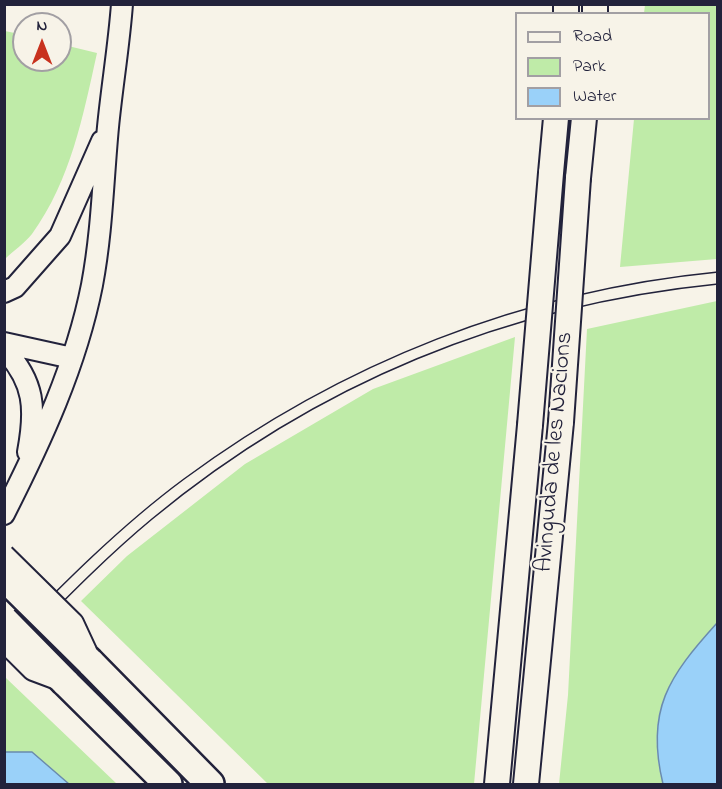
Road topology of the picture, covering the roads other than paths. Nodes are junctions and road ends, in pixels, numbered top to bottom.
1 (122, 4) edge
2 (556, 120) edge
3 (584, 120) edge
4 (108, 127) junction
5 (4, 292) edge
6 (4, 343) edge
7 (4, 349) edge
8 (72, 358) junction
9 (26, 468) junction
10 (4, 514) edge
11 (4, 555) edge
12 (4, 576) edge
13 (4, 620) edge
14 (4, 641) edge
15 (90, 662) junction
16 (65, 682) junction
17 (168, 784) edge
18 (210, 784) edge
19 (497, 784) edge
20 (526, 784) edge

1 - 4 street
2 - 19 street, Avinguda de les Nacions, bridge
3 - 20 street, Avinguda de les Nacions, bridge
4 - 5 street
4 - 8 street
6 - 8 street
7 - 9 street
8 - 9 street
9 - 10 street
11 - 15 street, bridge
12 - 15 main road, bridge
13 - 16 main road, bridge
14 - 16 street, bridge
15 - 18 main road
16 - 17 main road

